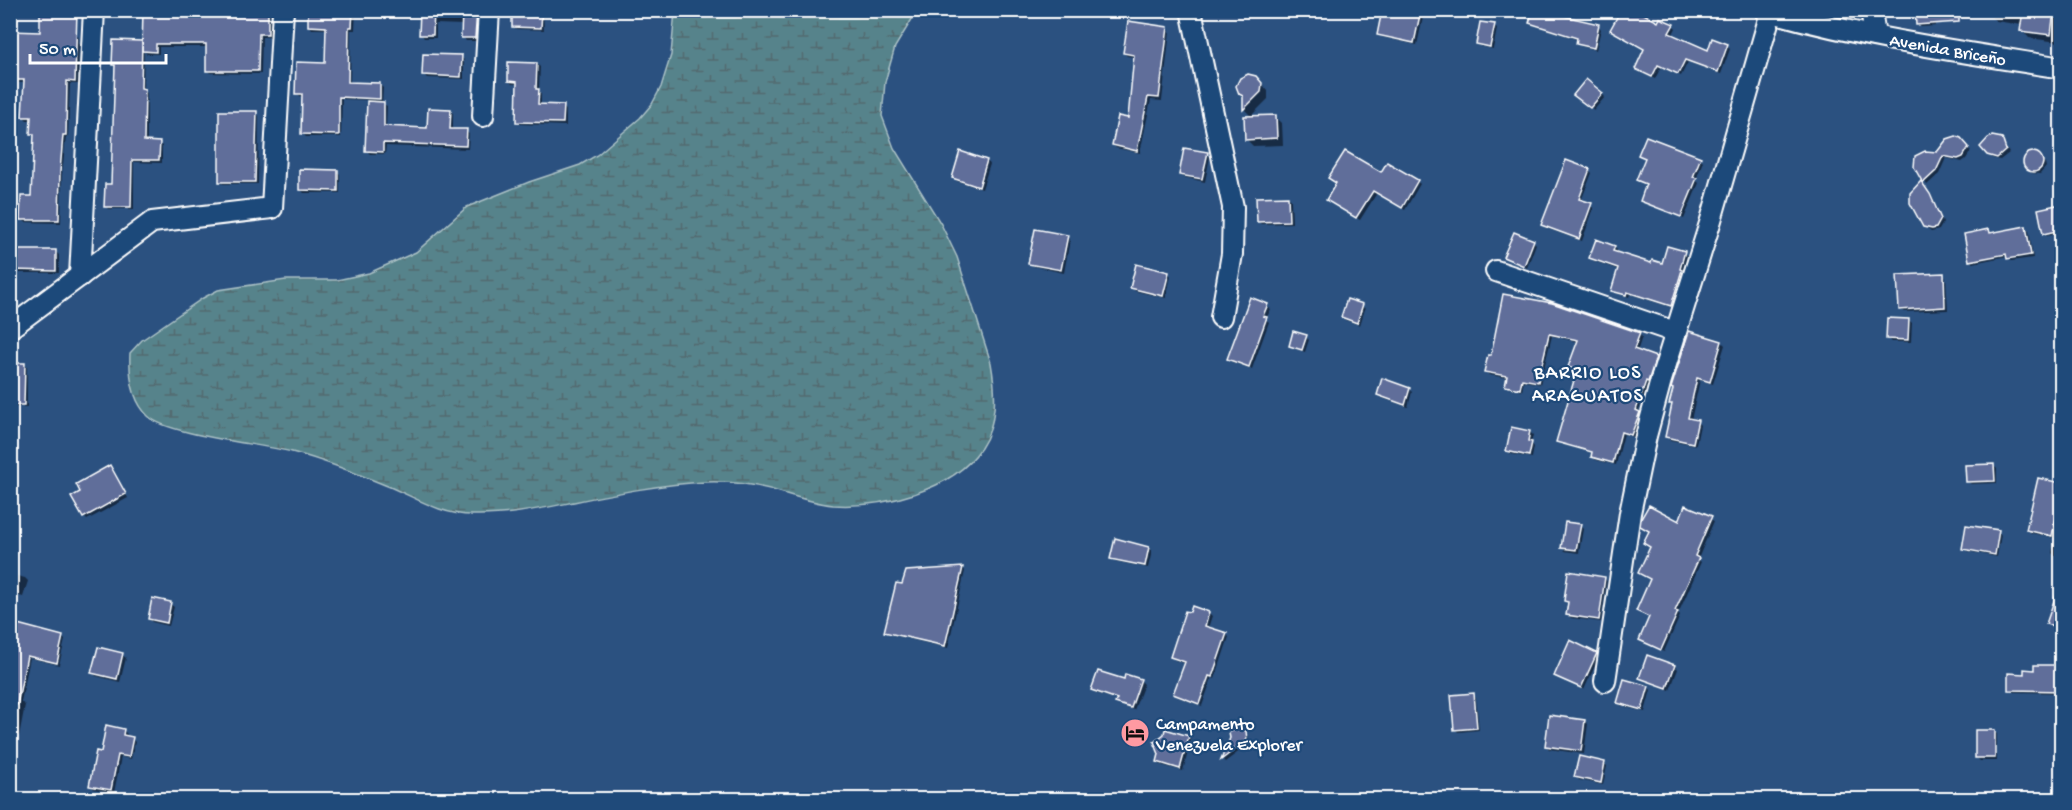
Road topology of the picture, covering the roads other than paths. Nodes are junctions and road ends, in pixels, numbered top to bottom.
1 (94, 10) edge
2 (283, 10) edge
3 (489, 10) edge
4 (1191, 10) edge
5 (1871, 10) edge
6 (1768, 11) edge
7 (1875, 36) junction
8 (2061, 68) edge
9 (483, 116) dead end
10 (1496, 271) dead end
11 (80, 276) junction
12 (1221, 317) dead end
13 (10, 328) edge
14 (1676, 332) junction
15 (1605, 681) dead end

1 - 11 street
2 - 11 street
3 - 9 street
4 - 12 street
5 - 7 street
6 - 7 street, Avenida Briceño
6 - 14 street
7 - 8 street, Avenida Briceño
10 - 14 street
11 - 13 street
14 - 15 street

